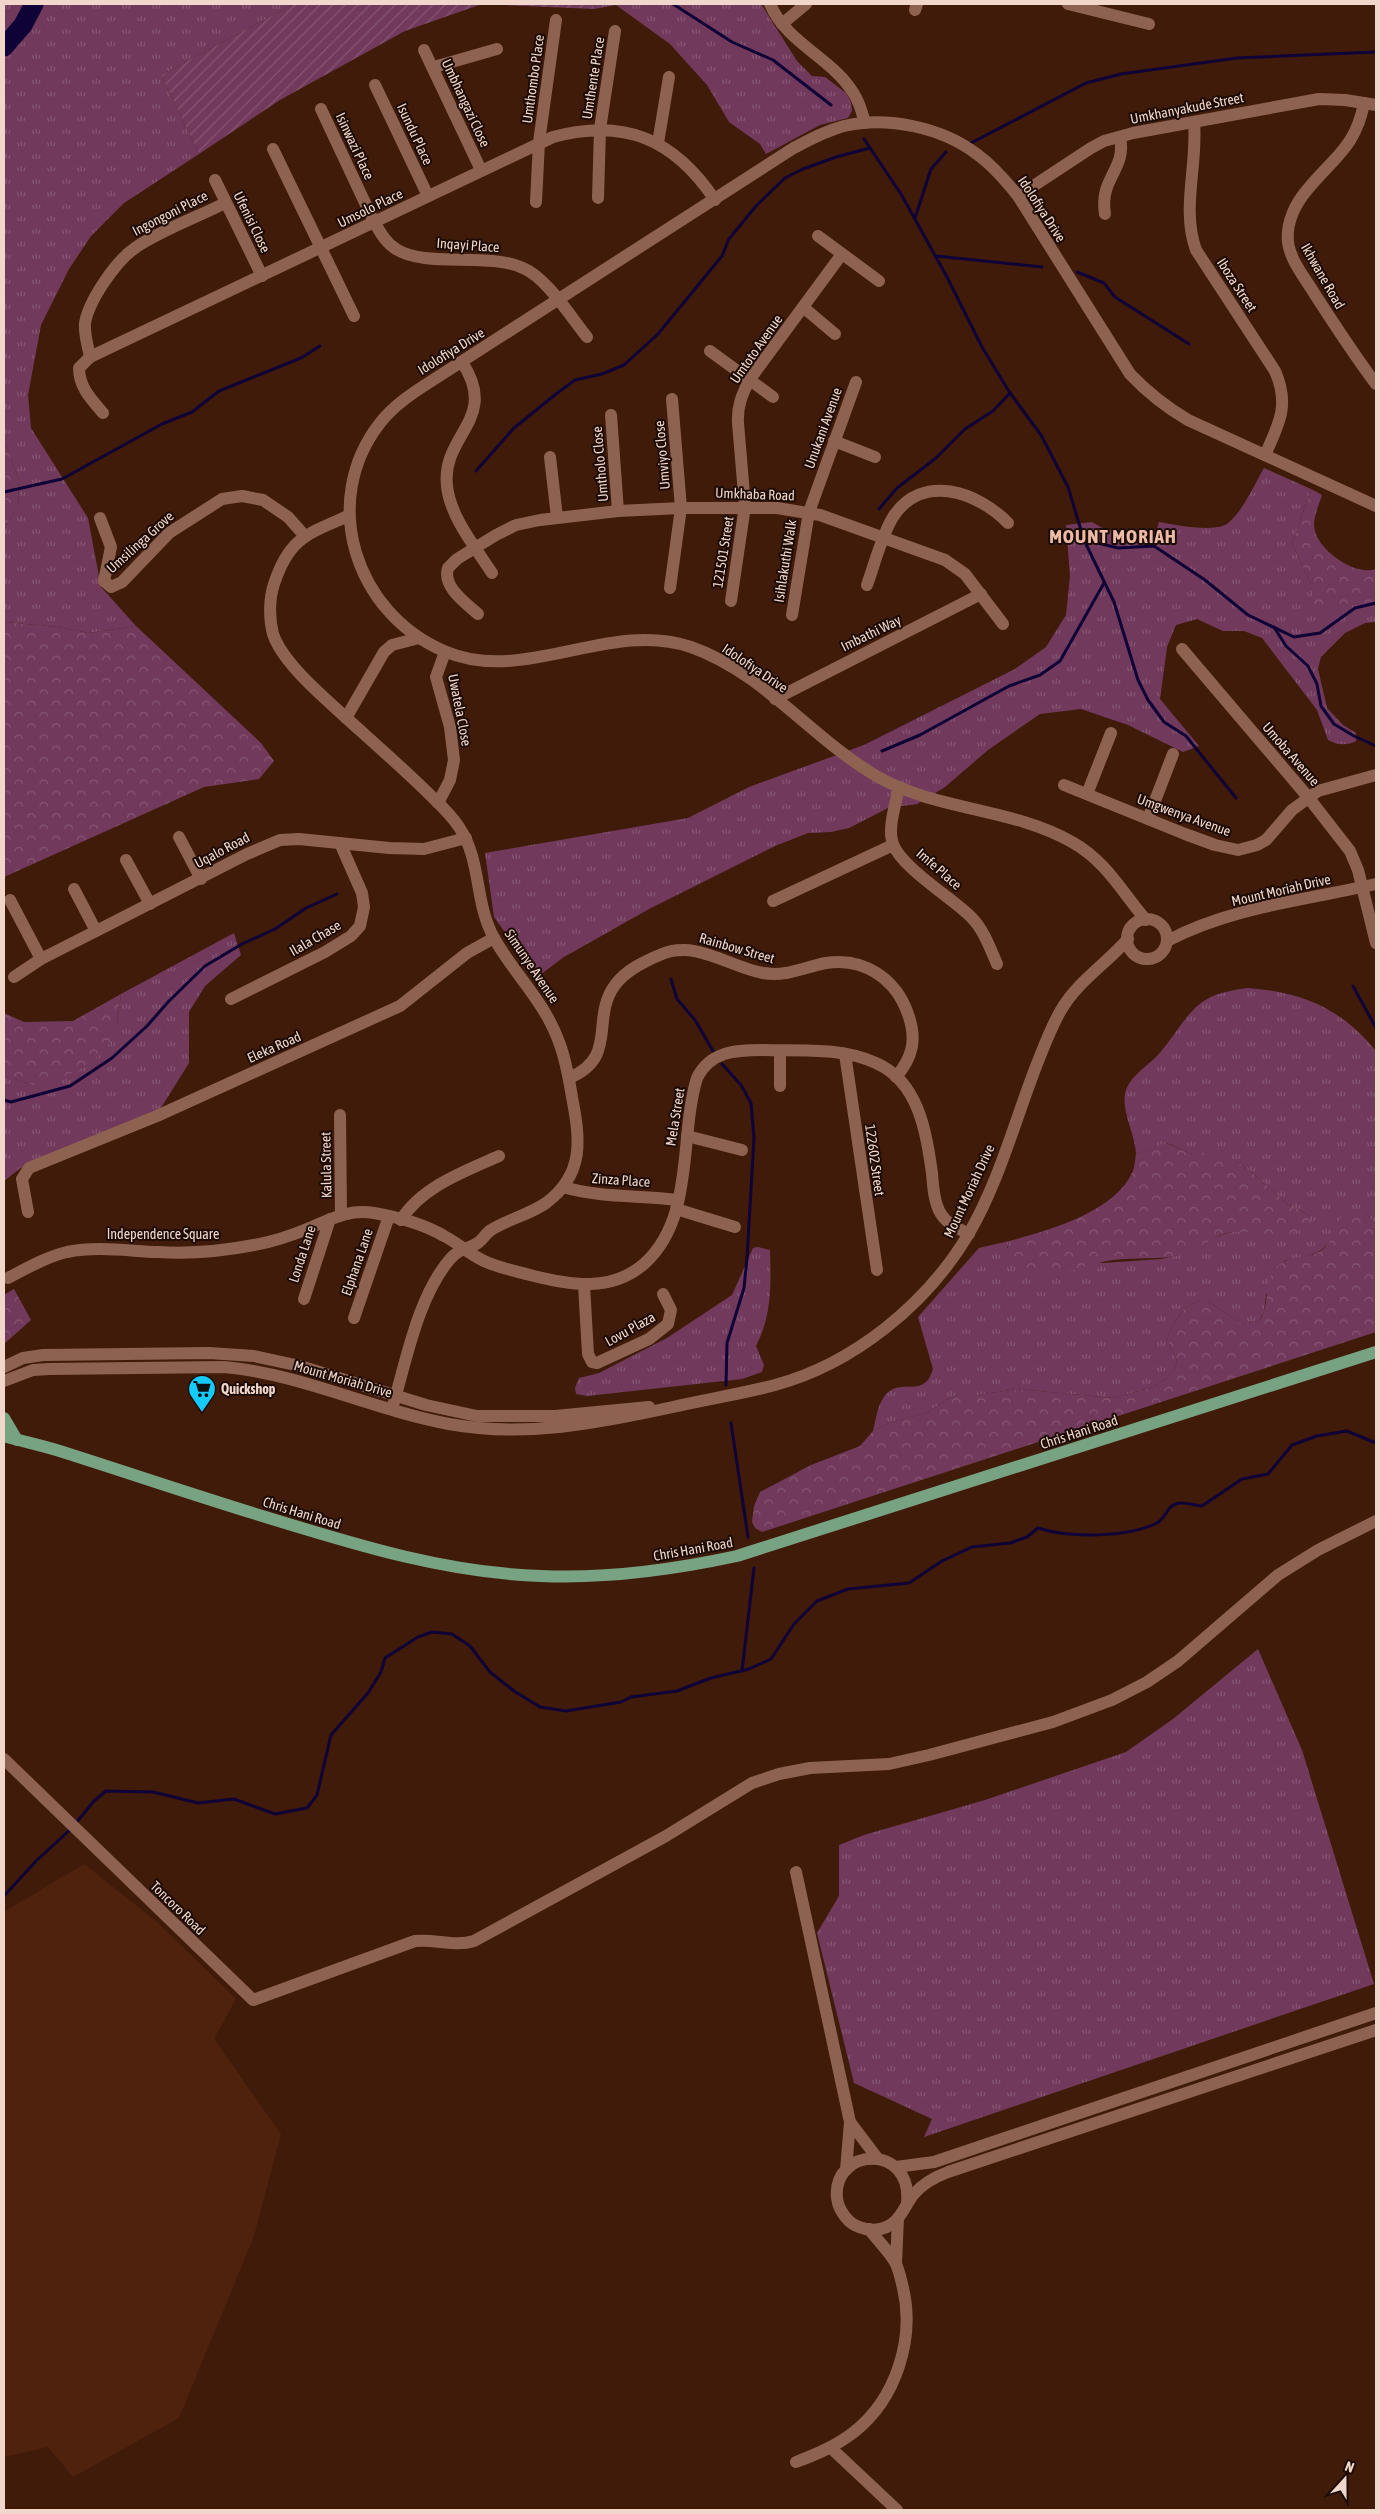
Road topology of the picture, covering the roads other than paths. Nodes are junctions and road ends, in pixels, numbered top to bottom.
1 (770, 4) edge
2 (806, 4) edge
3 (1068, 4) edge
4 (1124, 4) edge
5 (1120, 17) junction
6 (556, 20) dead end
7 (782, 24) junction
8 (1149, 24) dead end
9 (615, 32) dead end
10 (497, 49) dead end
11 (424, 50) dead end
12 (434, 68) junction
13 (669, 77) dead end
14 (375, 86) dead end
15 (1370, 104) edge
16 (321, 109) dead end
17 (1194, 122) junction
18 (865, 123) junction
19 (600, 130) junction
20 (1120, 137) junction
21 (540, 142) junction
22 (658, 144) junction
23 (273, 148) dead end
24 (481, 170) junction
25 (215, 180) dead end
26 (428, 196) junction
27 (1018, 196) junction
28 (598, 198) dead end
29 (715, 200) junction
30 (536, 202) dead end
31 (225, 203) junction
32 (1106, 214) dead end
33 (374, 222) junction
34 (818, 236) dead end
35 (321, 249) junction
36 (842, 254) junction
37 (262, 276) junction
38 (880, 281) dead end
39 (558, 301) junction
40 (804, 307) junction
41 (354, 316) dead end
42 (835, 334) dead end
43 (587, 337) dead end
44 (710, 352) dead end
45 (90, 358) junction
46 (462, 362) junction
47 (750, 379) junction
48 (856, 382) dead end
49 (1376, 384) edge
50 (773, 397) dead end
51 (672, 399) dead end
52 (103, 413) dead end
53 (611, 415) dead end
54 (834, 441) junction
55 (1265, 455) junction
56 (550, 457) dead end
57 (875, 457) dead end
58 (745, 506) junction
59 (1376, 506) edge
60 (681, 508) junction
61 (618, 511) junction
62 (808, 512) junction
63 (348, 516) junction
64 (558, 517) junction
65 (100, 518) dead end
66 (1008, 523) dead end
67 (304, 536) junction
68 (884, 537) junction
69 (475, 547) junction
70 (492, 574) dead end
71 (867, 585) dead end
72 (670, 588) dead end
73 (981, 594) junction
74 (731, 601) dead end
75 (478, 614) dead end
76 (792, 615) dead end
77 (1003, 624) dead end
78 (419, 638) junction
79 (1182, 649) dead end
80 (445, 652) junction
81 (775, 698) junction
82 (346, 718) junction
83 (1111, 733) dead end
84 (1173, 754) dead end
85 (1376, 775) edge
86 (1064, 785) dead end
87 (899, 787) junction
88 (1087, 794) junction
89 (1308, 797) junction
90 (438, 803) junction
91 (1148, 819) junction
92 (179, 836) dead end
93 (466, 838) junction
94 (340, 843) junction
95 (893, 845) junction
96 (126, 860) dead end
97 (201, 879) junction
98 (1376, 884) edge
99 (1363, 887) junction
100 (74, 888) dead end
101 (10, 900) dead end
102 (773, 901) dead end
103 (1130, 901) junction
104 (150, 904) junction
105 (1146, 920) junction
106 (96, 931) junction
107 (1129, 934) junction
108 (1165, 934) junction
109 (494, 938) junction
110 (1376, 943) edge
111 (1135, 954) junction
112 (41, 959) junction
113 (1110, 959) junction
114 (997, 964) dead end
115 (14, 977) dead end
116 (231, 999) dead end
117 (780, 1051) junction
118 (844, 1054) junction
119 (896, 1077) junction
120 (569, 1078) junction
121 (780, 1086) dead end
122 (340, 1115) dead end
123 (687, 1136) junction
124 (742, 1150) dead end
125 (499, 1156) dead end
126 (563, 1187) junction
127 (677, 1205) junction
128 (28, 1212) dead end
129 (336, 1216) junction
130 (395, 1218) junction
131 (735, 1227) dead end
132 (968, 1234) junction
133 (461, 1248) junction
134 (877, 1270) dead end
135 (8, 1278) dead end
136 (584, 1285) junction
137 (663, 1294) dead end
138 (304, 1299) dead end
139 (354, 1318) dead end
140 (1376, 1352) edge
141 (4, 1367) edge
142 (4, 1381) edge
143 (396, 1396) junction
144 (672, 1407) junction
145 (392, 1409) junction
146 (4, 1418) edge
147 (4, 1436) edge
148 (16, 1440) junction
149 (1376, 1520) edge
150 (4, 1759) edge
151 (796, 1872) dead end
152 (1376, 2013) edge
153 (1376, 2030) edge
154 (850, 2122) junction
155 (878, 2159) junction
156 (896, 2167) junction
157 (846, 2170) junction
158 (907, 2203) junction
159 (898, 2218) junction
160 (869, 2229) junction
161 (896, 2263) junction
162 (831, 2448) junction
163 (796, 2462) dead end
164 (897, 2510) edge

1 - 7 street
2 - 7 street
3 - 5 street
4 - 5 street
5 - 8 street
6 - 21 street, Umthombo Place
7 - 18 street
9 - 19 street, Umthente Place
10 - 12 street
11 - 12 street, Umbhangazi Close
12 - 24 street, Umbhangazi Close
13 - 22 street
14 - 26 street, Isundu Place
15 - 17 street, Umkhanyakude Street
15 - 49 street, Ikhwane Road
16 - 33 street, Isinwazi Place
17 - 20 street, Umkhanyakude Street
17 - 55 street, Iboza Street
18 - 27 street, Idolofiya Drive
18 - 29 street, Idolofiya Drive
19 - 21 street, Umsolo Place
19 - 22 street, Umsolo Place
19 - 28 street, Umthente Place
20 - 27 street, Umkhanyakude Street
20 - 32 street
21 - 24 street, Umsolo Place
21 - 30 street, Umthombo Place
22 - 29 street, Umsolo Place
23 - 35 street
24 - 26 street, Umsolo Place
25 - 31 street, Ufenisi Close
26 - 33 street, Umsolo Place
27 - 55 street, Idolofiya Drive
29 - 39 street, Idolofiya Drive
31 - 37 street, Ufenisi Close
31 - 45 street, Ingongoni Place
33 - 35 street, Umsolo Place
33 - 39 street, Inqayi Place
34 - 36 street
35 - 37 street, Umsolo Place
35 - 41 street
36 - 38 street
36 - 40 street, Umtoto Avenue
37 - 45 street, Umsolo Place
39 - 43 street, Inqayi Place
39 - 46 street, Idolofiya Drive
40 - 42 street
40 - 47 street, Umtoto Avenue
44 - 47 street
45 - 52 street
46 - 63 street, Idolofiya Drive
46 - 69 street
47 - 50 street
47 - 58 street, Umtoto Avenue
48 - 54 street, Unukani Avenue
51 - 60 street, Umviyo Close
53 - 61 street, Umtholo Close
54 - 57 street
54 - 62 street, Unukani Avenue
55 - 59 street, Idolofiya Drive
56 - 64 street
58 - 60 street, Umkhaba Road
58 - 62 street, Umkhaba Road
58 - 74 street, 121501 Street
60 - 61 street, Umkhaba Road
60 - 72 street, Umviyo Close
61 - 64 street, Umkhaba Road
62 - 68 street, Umkhaba Road
62 - 76 street, Isihlakuthi Walk
63 - 67 street, Simunye Avenue
63 - 78 street, Idolofiya Drive
64 - 69 street, Umkhaba Road
65 - 67 street, Umsilinga Grove
66 - 68 street
67 - 82 street, Simunye Avenue
68 - 71 street
68 - 73 street, Umkhaba Road
69 - 70 street
69 - 75 street, Umkhaba Road
73 - 77 street, Umkhaba Road
73 - 81 street, Imbathi Way
78 - 80 street, Idolofiya Drive
78 - 82 street
79 - 89 street, Umoba Avenue
80 - 81 street, Idolofiya Drive
80 - 90 street, Uwatela Close
81 - 87 street, Idolofiya Drive
82 - 90 street, Simunye Avenue
83 - 88 street
84 - 91 street
85 - 89 street, Umgwenya Avenue
86 - 88 street, Umgwenya Avenue
87 - 95 street
87 - 103 street, Idolofiya Drive
88 - 91 street, Umgwenya Avenue
89 - 91 street, Umgwenya Avenue
89 - 99 street, Umoba Avenue
90 - 93 street, Simunye Avenue
92 - 97 street
93 - 94 street, Uqalo Road
93 - 109 street, Simunye Avenue
94 - 97 street, Uqalo Road
94 - 116 street, Ilala Chase
95 - 102 street
95 - 114 street, Imfe Place
96 - 104 street
97 - 104 street, Uqalo Road
98 - 99 street, Mount Moriah Drive
99 - 108 street, Mount Moriah Drive
99 - 110 street, Umoba Avenue
100 - 106 street
101 - 112 street
103 - 105 street, Idolofiya Drive
103 - 107 street
104 - 106 street, Uqalo Road
105 - 107 street, Mount Moriah Drive
105 - 108 street
106 - 112 street, Uqalo Road
107 - 111 street
107 - 113 street, Mount Moriah Drive
108 - 111 street, Mount Moriah Drive
109 - 120 street, Simunye Avenue
109 - 128 street, Eleka Road
111 - 113 street, Mount Moriah Drive
112 - 115 street, Uqalo Road
113 - 132 street, Mount Moriah Drive
117 - 118 street, Mela Street
117 - 121 street
117 - 123 street, Mela Street
118 - 119 street, Mela Street
118 - 134 street, 122602 Street
119 - 120 street, Rainbow Street
119 - 132 street, Mela Street
120 - 126 street, Simunye Avenue
122 - 129 street, Kalula Street
123 - 124 street
123 - 127 street, Mela Street
125 - 130 street
126 - 127 street, Zinza Place
126 - 133 street, Simunye Avenue
127 - 131 street, Zinza Place
127 - 136 street, Mela Street
129 - 130 street, Independence Square
129 - 135 street, Independence Square
129 - 138 street, Londa Lane
130 - 133 street, Independence Square
130 - 139 street, Elphana Lane
132 - 144 street, Mount Moriah Drive
133 - 136 street, Mela Street
133 - 143 street, Simunye Avenue
136 - 137 street, Lovu Plaza
140 - 148 main road, Chris Hani Road
141 - 143 street, Mount Moriah Drive
142 - 145 street, Mount Moriah Drive
143 - 144 street, Mount Moriah Drive
143 - 145 street, Simunye Avenue
144 - 145 street, Mount Moriah Drive
146 - 148 main road
147 - 148 main road, Chris Hani Road
149 - 150 street, Toncoro Road
151 - 154 street
152 - 156 street
153 - 158 street
154 - 155 street
154 - 157 street
155 - 156 street
155 - 157 street
156 - 158 street
157 - 160 street
158 - 159 street
159 - 160 street
159 - 161 street
160 - 161 street
161 - 162 street
162 - 163 street
162 - 164 street

